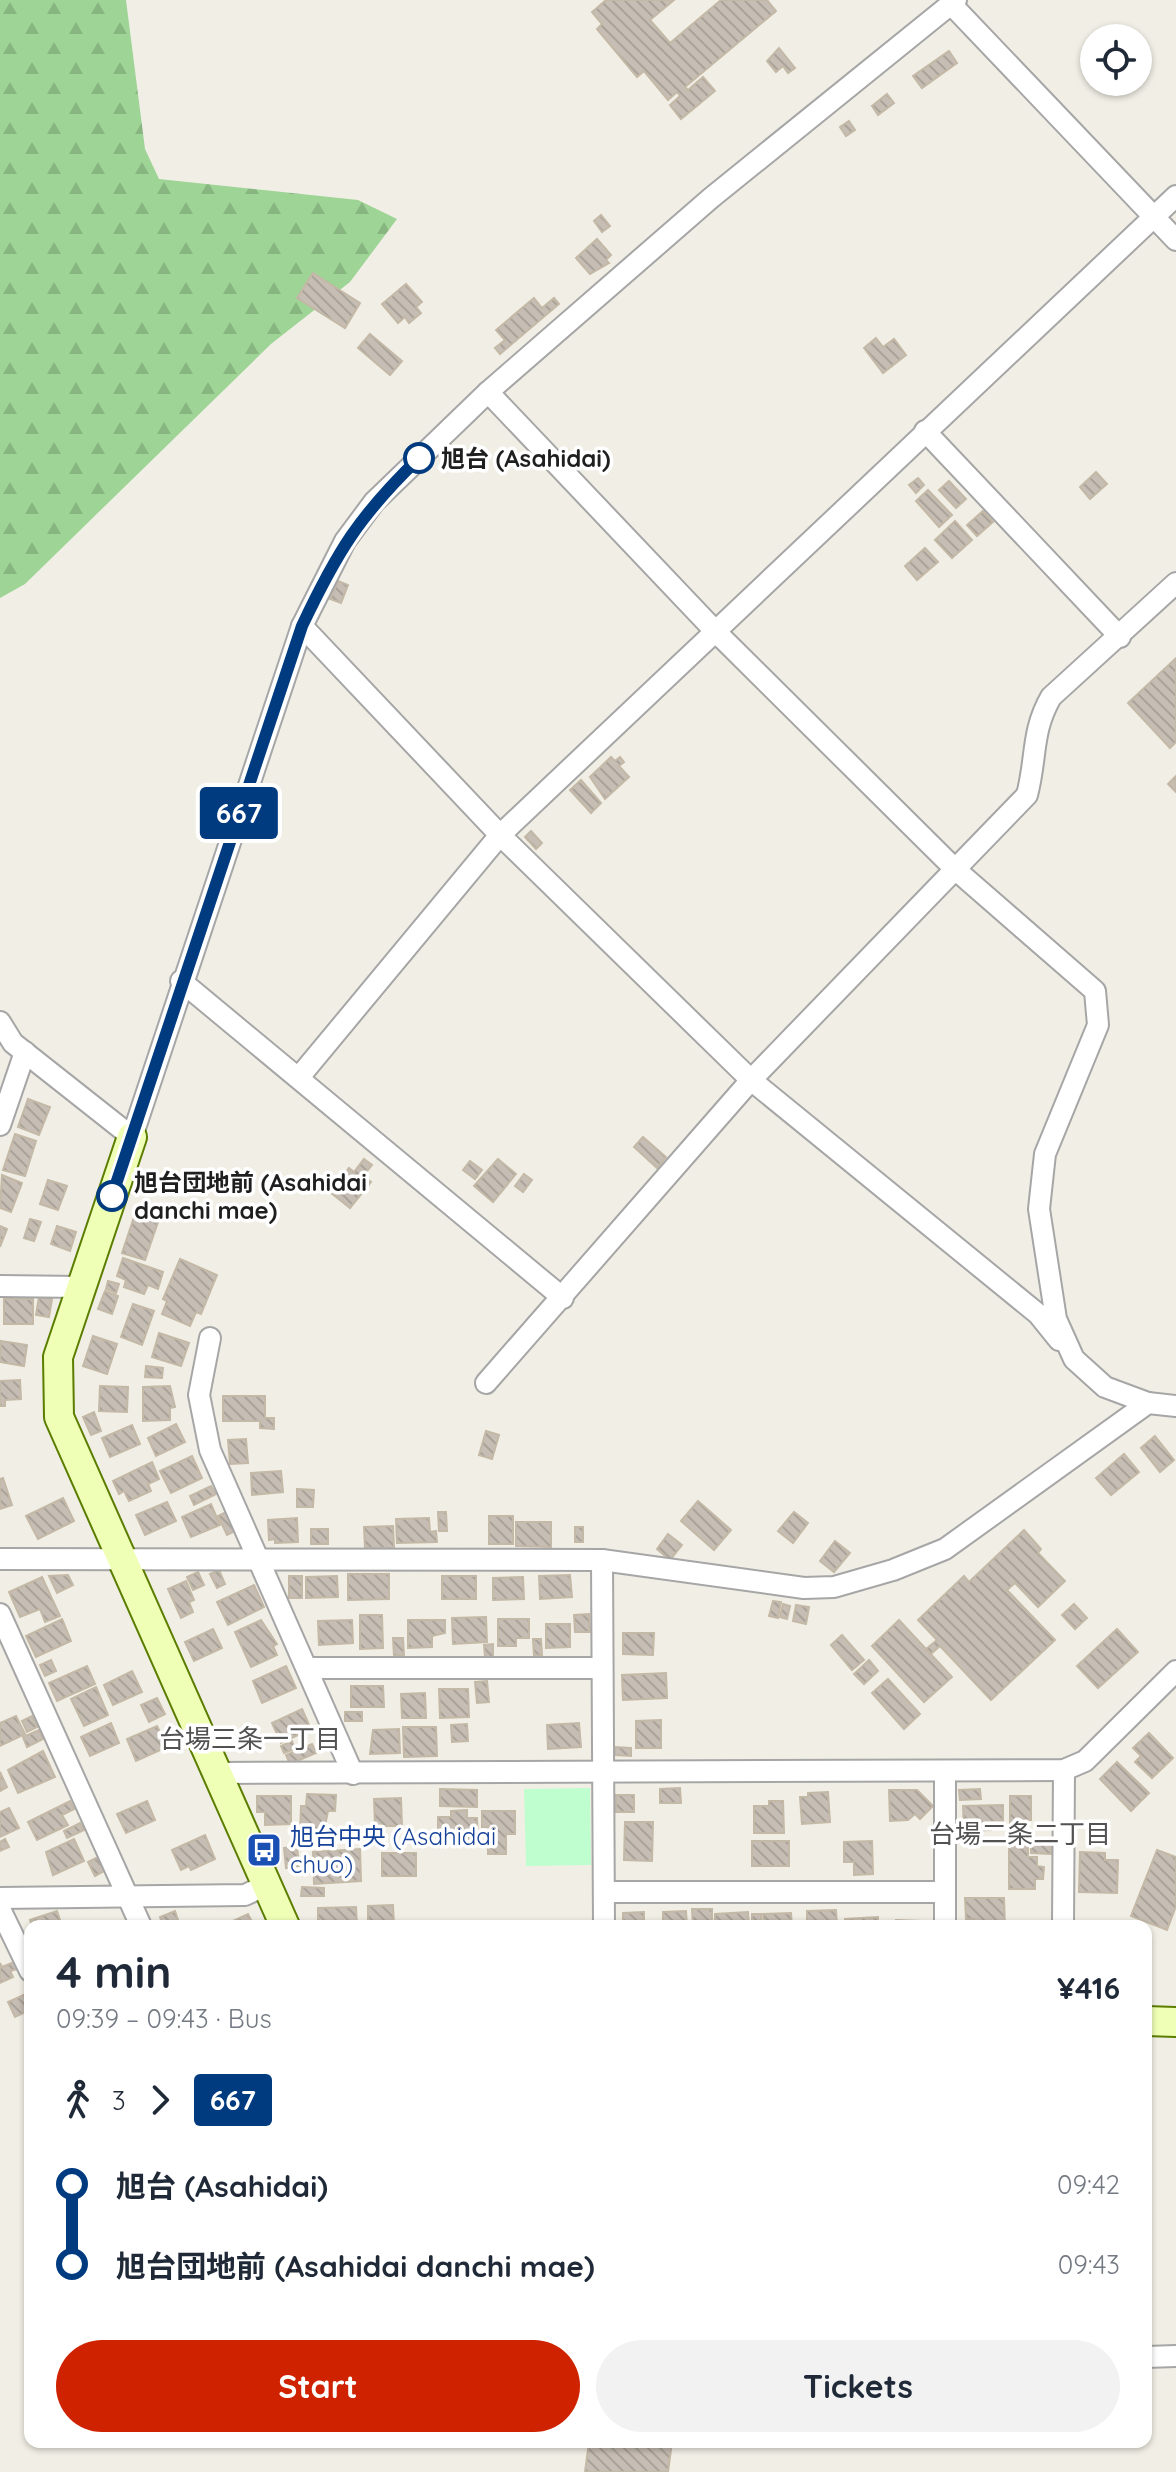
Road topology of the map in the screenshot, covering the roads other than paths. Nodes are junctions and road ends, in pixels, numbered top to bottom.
1 (954, 2) edge
2 (1176, 196) edge
3 (1154, 217) junction
4 (1176, 240) edge
5 (488, 392) junction
6 (925, 431) junction
7 (1176, 583) edge
8 (302, 626) junction
9 (716, 632) junction
10 (1120, 637) junction
11 (500, 835) junction
12 (956, 870) junction
13 (181, 981) junction
14 (0, 1022) edge
15 (13, 1046) edge
16 (300, 1076) junction
17 (751, 1080) junction
18 (0, 1125) edge
19 (132, 1137) junction
20 (0, 1286) edge
21 (81, 1287) junction
22 (563, 1298) junction
23 (210, 1338) dead end
24 (1074, 1359) junction
25 (486, 1383) dead end
26 (1148, 1403) junction
27 (1176, 1406) edge
28 (119, 1557) junction
29 (0, 1559) edge
30 (257, 1559) junction
31 (602, 1560) junction
32 (0, 1614) edge
33 (309, 1668) junction
34 (602, 1668) junction
35 (1176, 1671) edge
36 (1064, 1770) junction
37 (218, 1773) junction
38 (945, 1773) junction
39 (353, 1774) junction
40 (603, 1775) junction
41 (266, 1885) junction
42 (604, 1892) junction
43 (945, 1892) junction
44 (128, 1896) junction
45 (0, 1898) edge
46 (0, 1909) edge
47 (138, 1920) edge
48 (282, 1920) edge
49 (604, 1920) edge
50 (945, 1920) edge
51 (1063, 1920) edge
52 (24, 1959) edge
53 (1152, 2021) edge
54 (1176, 2022) edge
55 (1176, 2356) edge
56 (1152, 2357) edge

1 - 3 street
1 - 5 street
2 - 3 street
3 - 4 street
3 - 6 street
5 - 8 street
5 - 9 street
6 - 9 street
6 - 10 street
7 - 10 street
8 - 11 street
8 - 13 street
9 - 11 street
9 - 12 street
10 - 12 street
11 - 16 street
11 - 17 street
12 - 17 street
12 - 24 street
13 - 16 street
13 - 19 street
14 - 15 street
15 - 18 street
15 - 19 street
16 - 22 street
17 - 22 street
17 - 24 street
19 - 21 street
20 - 21 street
21 - 28 street
22 - 25 street
23 - 30 street
24 - 26 street
26 - 27 street
26 - 31 street
28 - 29 street
28 - 30 street
28 - 37 street
30 - 31 street
30 - 33 street
31 - 34 street
32 - 44 street
33 - 34 street
33 - 39 street
34 - 40 street
35 - 36 street
36 - 38 street
36 - 51 street
37 - 39 street
37 - 41 street
38 - 40 street
38 - 43 street
39 - 40 street
40 - 42 street
41 - 44 street
41 - 48 street
42 - 43 street
42 - 49 street
43 - 50 street
44 - 45 street
44 - 47 street
46 - 52 street
53 - 54 street
55 - 56 street

